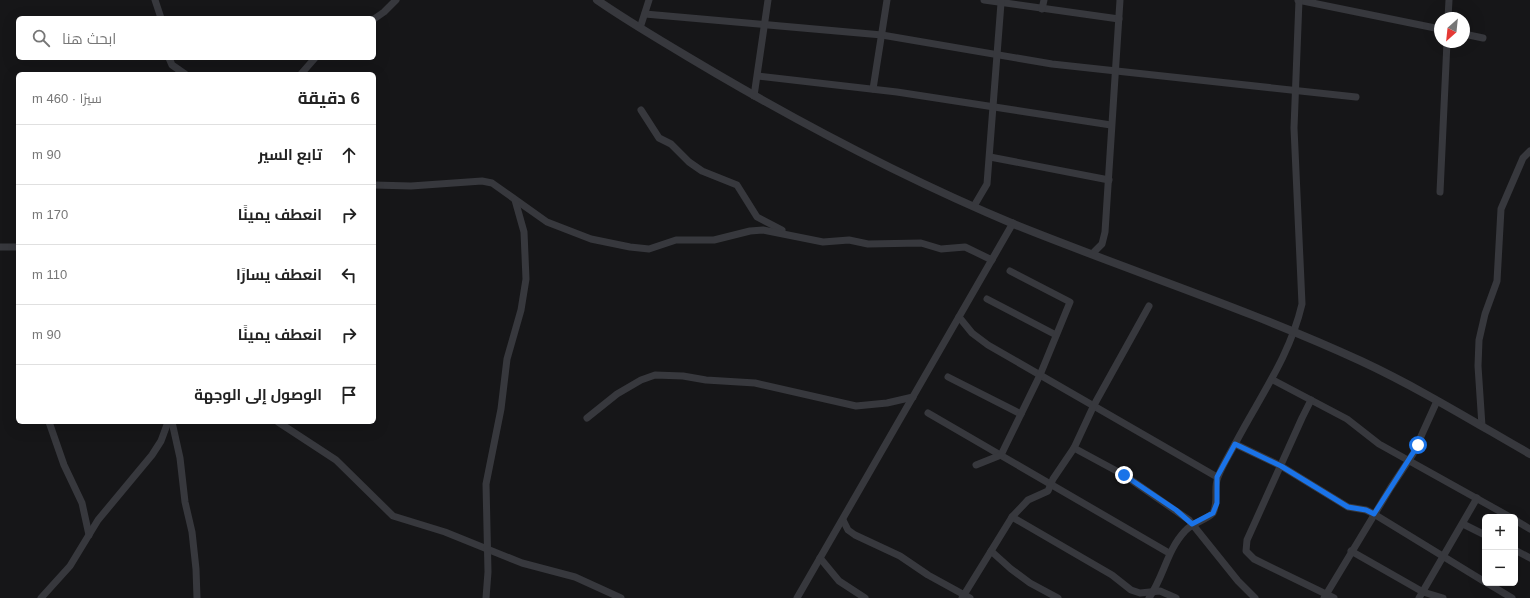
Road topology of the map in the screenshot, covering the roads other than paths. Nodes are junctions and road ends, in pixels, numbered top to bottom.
1 (156, 0) edge
2 (396, 0) edge
3 (597, 0) edge
4 (649, 0) edge
5 (768, 0) edge
6 (887, 0) edge
7 (984, 0) edge
8 (1044, 0) edge
9 (1120, 0) edge
10 (1299, 0) edge
11 (1449, 0) edge
12 (1001, 3) junction
13 (1042, 9) junction
14 (1448, 12) edge
15 (645, 14) junction
16 (160, 16) edge
17 (376, 18) edge
18 (1118, 19) junction
19 (764, 25) junction
20 (640, 28) junction
21 (1434, 28) edge
22 (882, 35) junction
23 (1470, 35) edge
24 (1483, 38) dead end
25 (1447, 48) edge
26 (998, 55) junction
27 (170, 60) edge
28 (313, 60) edge
29 (1115, 71) junction
30 (183, 72) edge
31 (303, 72) edge
32 (758, 76) junction
33 (873, 89) junction
34 (1296, 90) junction
35 (754, 96) junction
36 (1356, 97) dead end
37 (992, 107) junction
38 (641, 110) dead end
39 (1111, 125) junction
40 (1530, 151) edge
41 (990, 158) junction
42 (1109, 180) junction
43 (376, 185) edge
44 (1440, 192) dead end
45 (515, 200) junction
46 (974, 206) junction
47 (1013, 223) junction
48 (791, 235) junction
49 (0, 247) edge
50 (16, 247) edge
51 (1092, 254) junction
52 (992, 260) junction
53 (1010, 271) dead end
54 (986, 299) dead end
55 (1149, 306) dead end
56 (960, 317) junction
57 (1294, 332) junction
58 (1056, 335) junction
59 (1040, 375) junction
60 (948, 377) dead end
61 (1273, 380) junction
62 (914, 397) junction
63 (1312, 400) junction
64 (1437, 401) junction
65 (1094, 405) junction
66 (928, 413) dead end
67 (1021, 414) junction
68 (587, 418) dead end
69 (50, 424) edge
70 (167, 424) edge
71 (172, 424) edge
72 (281, 424) edge
73 (1482, 426) junction
74 (1235, 444) junction
75 (1074, 448) junction
76 (1530, 454) edge
77 (1000, 455) junction
78 (1408, 461) junction
79 (976, 465) dead end
80 (1281, 466) junction
81 (1217, 477) junction
82 (1051, 485) junction
83 (1477, 498) junction
84 (1374, 514) junction
85 (1505, 514) edge
86 (1012, 517) junction
87 (842, 520) junction
88 (1518, 522) edge
89 (1192, 524) junction
90 (1463, 524) junction
91 (1530, 528) edge
92 (1482, 534) edge
93 (89, 535) junction
94 (488, 548) junction
95 (991, 551) junction
96 (1351, 551) junction
97 (1518, 552) edge
98 (1169, 553) junction
99 (1442, 557) junction
100 (820, 558) junction
101 (1530, 558) edge
102 (1482, 580) edge
103 (1492, 586) edge
104 (1154, 591) junction
105 (1421, 595) edge
106 (1325, 596) edge
107 (966, 597) edge
108 (41, 598) edge
109 (197, 598) edge
110 (486, 598) edge
111 (621, 598) edge
112 (797, 598) edge
113 (865, 598) edge
114 (1058, 598) edge
115 (1149, 598) edge
116 (1176, 598) edge
117 (1254, 598) edge
118 (1334, 598) edge
119 (1443, 598) edge
120 (1512, 598) edge

1 - 16 street
2 - 17 street
3 - 20 street
4 - 15 street
5 - 19 street
6 - 22 street
7 - 12 street
8 - 13 street
9 - 18 street
10 - 21 street
10 - 34 street
11 - 14 street
12 - 13 street
12 - 26 street
13 - 18 street
15 - 19 street
15 - 20 street
18 - 29 street
19 - 22 street
19 - 32 street
20 - 35 street
22 - 26 street
22 - 33 street
23 - 24 street
25 - 44 street
26 - 29 street
26 - 37 street
27 - 30 street
28 - 31 street
29 - 34 street
29 - 39 street
32 - 33 street
32 - 35 street
33 - 37 street
34 - 36 street
34 - 57 street
35 - 46 street
37 - 39 street
37 - 41 street
38 - 48 street
39 - 42 street
40 - 73 street
41 - 42 street
41 - 46 street
42 - 51 street
43 - 45 street
45 - 48 street
45 - 94 street
46 - 47 street
47 - 51 street
47 - 52 street
48 - 52 street
49 - 50 street
51 - 57 street
52 - 56 street
53 - 58 street
54 - 58 street
55 - 65 street
56 - 59 street
56 - 62 street
57 - 61 street
57 - 64 street
58 - 59 street
59 - 65 street
59 - 67 street
60 - 67 street
61 - 63 street
61 - 74 street
62 - 68 street
62 - 87 street
63 - 78 street
63 - 80 street
64 - 73 street
64 - 78 street
65 - 75 street
65 - 81 street
66 - 77 street
67 - 77 street
69 - 93 street
70 - 93 street
71 - 109 street
72 - 94 street
73 - 76 street
74 - 80 street
74 - 81 street
75 - 82 street
75 - 89 street
77 - 79 street
77 - 82 street
78 - 83 street
78 - 84 street
80 - 84 street
80 - 106 street
81 - 89 street
82 - 86 street
82 - 98 street
83 - 85 street
83 - 90 street
84 - 96 street
84 - 99 street
86 - 95 street
86 - 104 street
87 - 100 street
87 - 107 street
88 - 91 street
89 - 98 street
89 - 117 street
90 - 92 street
90 - 99 street
93 - 108 street
94 - 110 street
94 - 111 street
95 - 107 street
95 - 114 street
96 - 105 street
96 - 106 street
97 - 101 street
98 - 104 street
99 - 102 street
99 - 105 street
100 - 112 street
100 - 113 street
103 - 120 street
104 - 115 street
104 - 116 street
105 - 119 street
106 - 118 street

